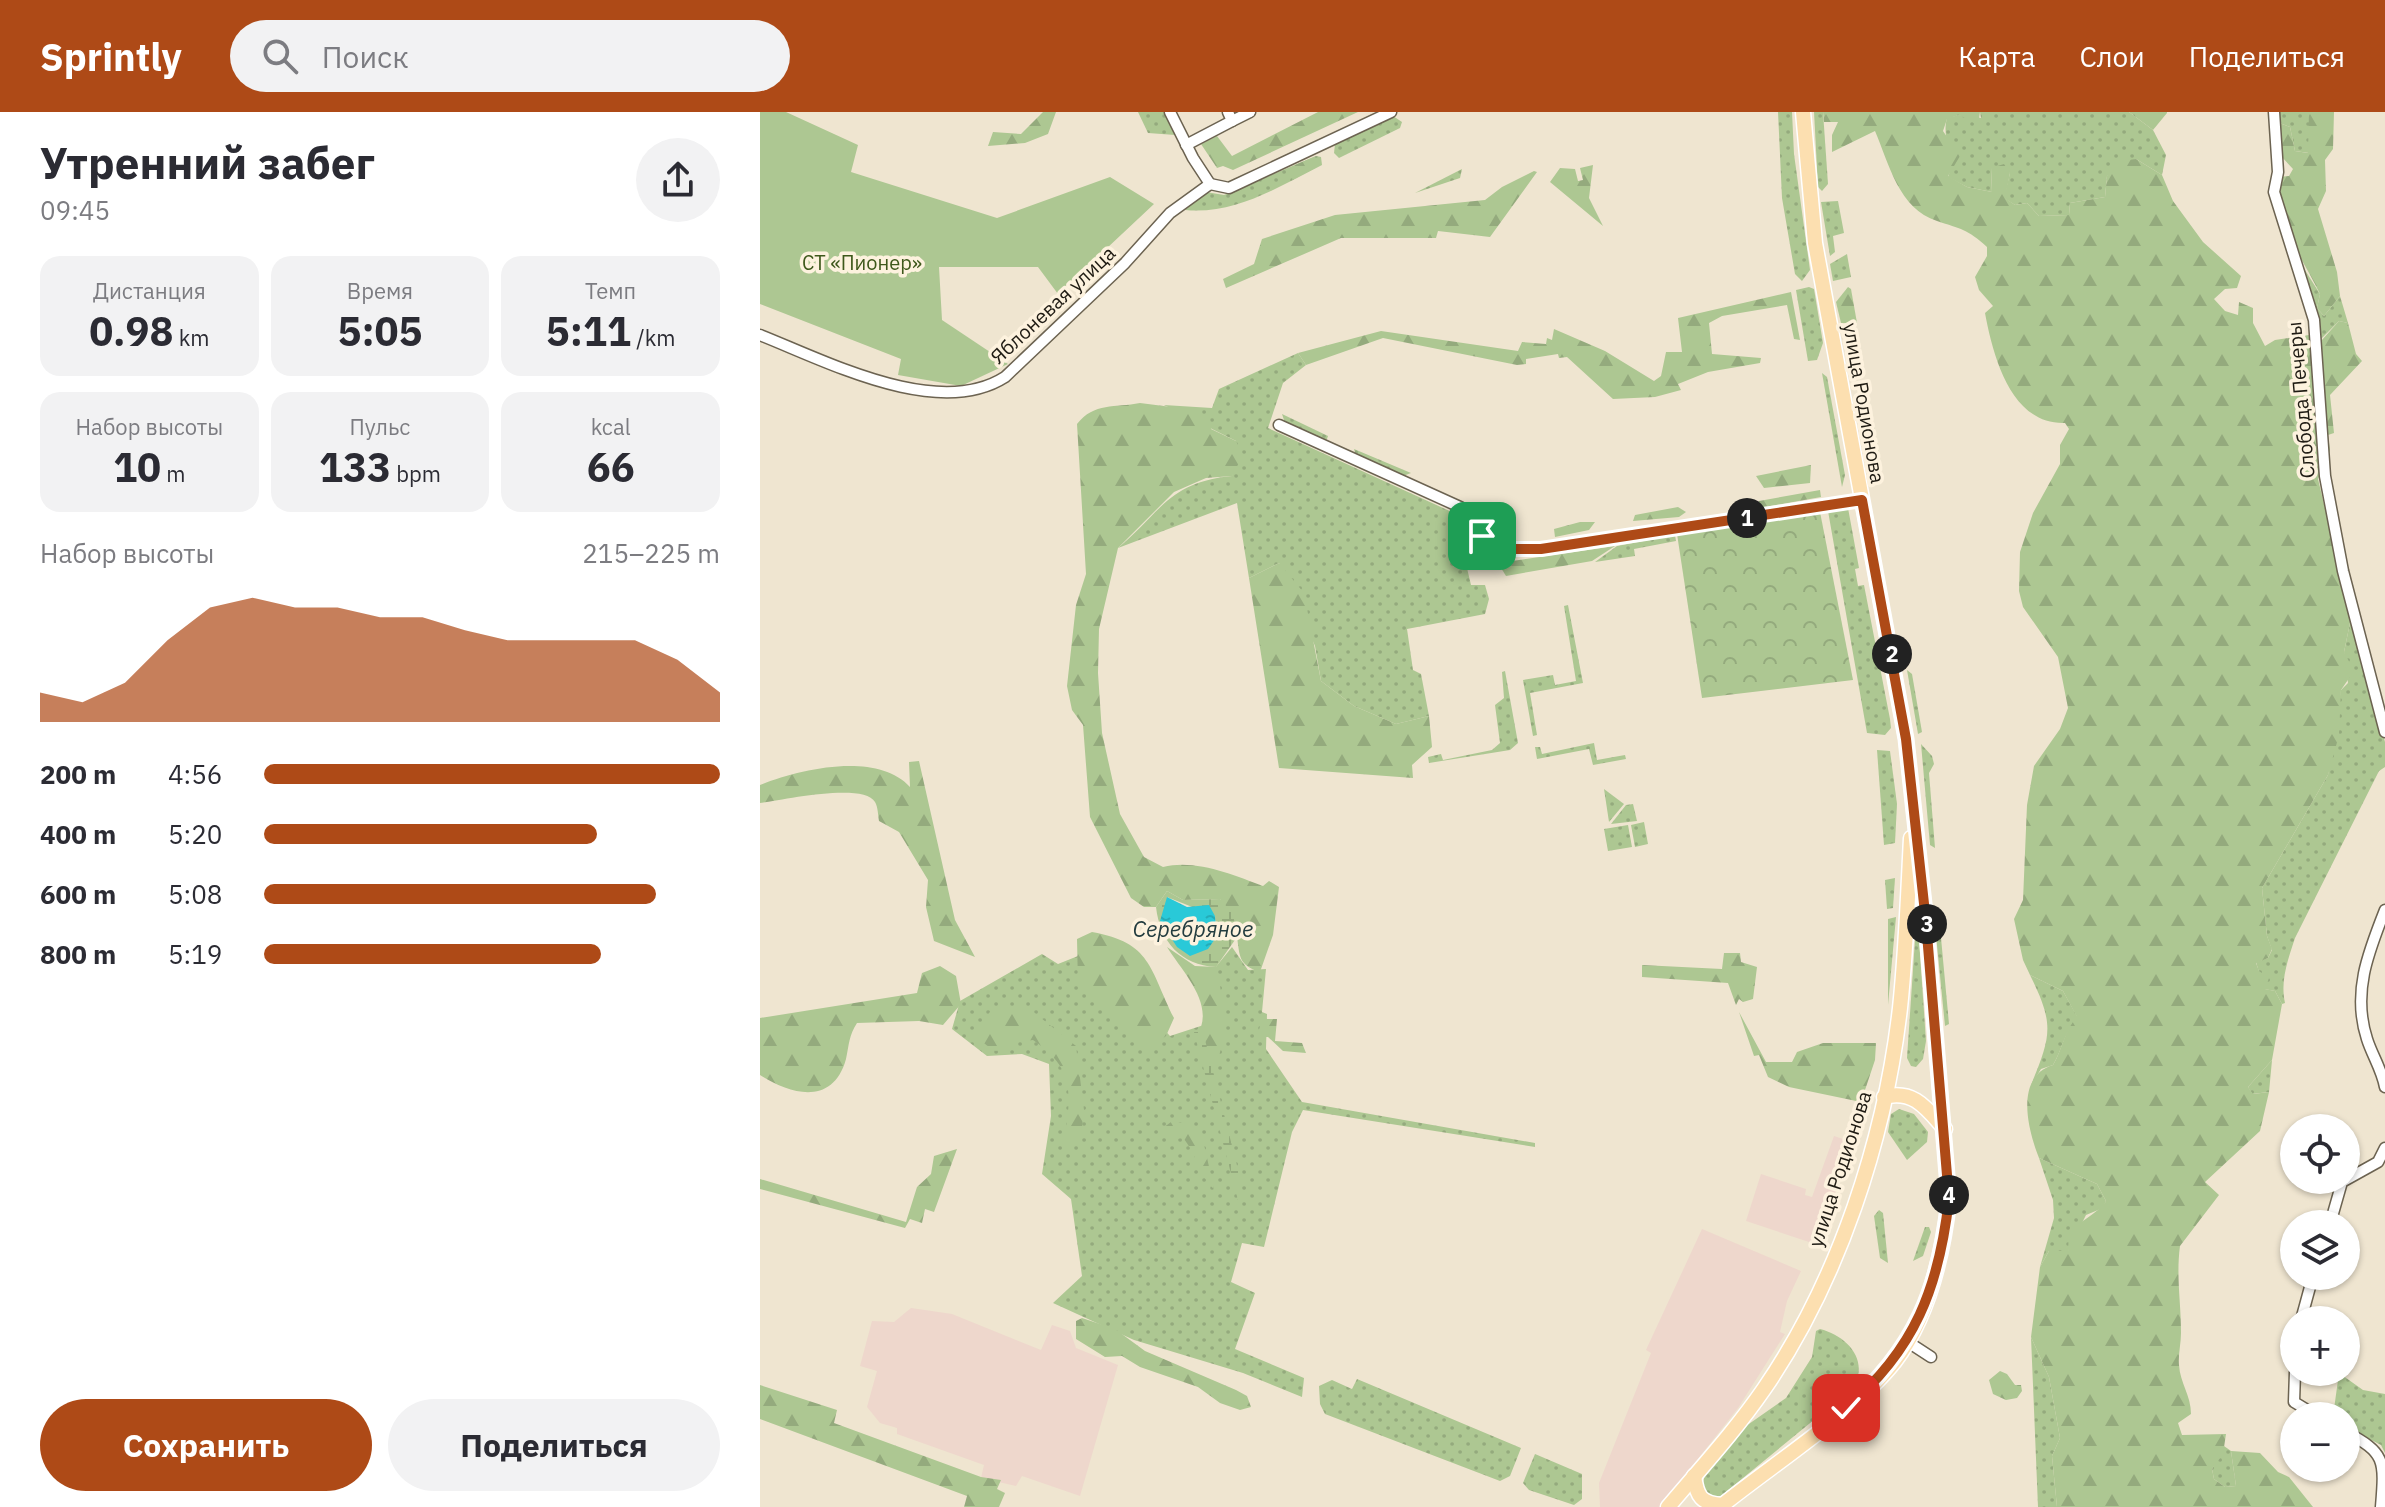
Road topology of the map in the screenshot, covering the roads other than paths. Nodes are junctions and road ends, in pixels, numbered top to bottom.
1 (1170, 112) edge
2 (1250, 112) edge
3 (1391, 112) edge
4 (1803, 112) edge
5 (2274, 112) edge
6 (1230, 117) edge
7 (1186, 145) junction
8 (1210, 184) junction
9 (760, 335) edge
10 (1279, 425) dead end
11 (1862, 500) junction
12 (2385, 732) edge
13 (1913, 794) junction
14 (2385, 910) edge
15 (2385, 1087) edge
16 (1884, 1097) junction
17 (1945, 1129) junction
18 (2385, 1148) edge
19 (2334, 1210) edge
20 (1908, 1342) junction
21 (1931, 1357) dead end
22 (2360, 1439) edge
23 (1694, 1476) junction
24 (1721, 1506) edge
25 (1668, 1507) edge
26 (2381, 1507) edge

1 - 7 street
2 - 6 street
3 - 8 street
4 - 11 main road, улица Родионова
5 - 12 street, Слобода Печеры
6 - 7 street
7 - 8 street
8 - 9 street, Яблоневая улица
10 - 11 street
11 - 13 main road, улица Родионова
13 - 16 main road, улица Родионова
13 - 17 main road, улица Родионова
14 - 15 street
16 - 17 main road
16 - 23 main road, улица Родионова
17 - 20 main road, улица Родионова
18 - 19 street
20 - 21 street
20 - 24 main road, улица Родионова
22 - 26 street
23 - 24 main road
23 - 25 main road, улица Родионова

